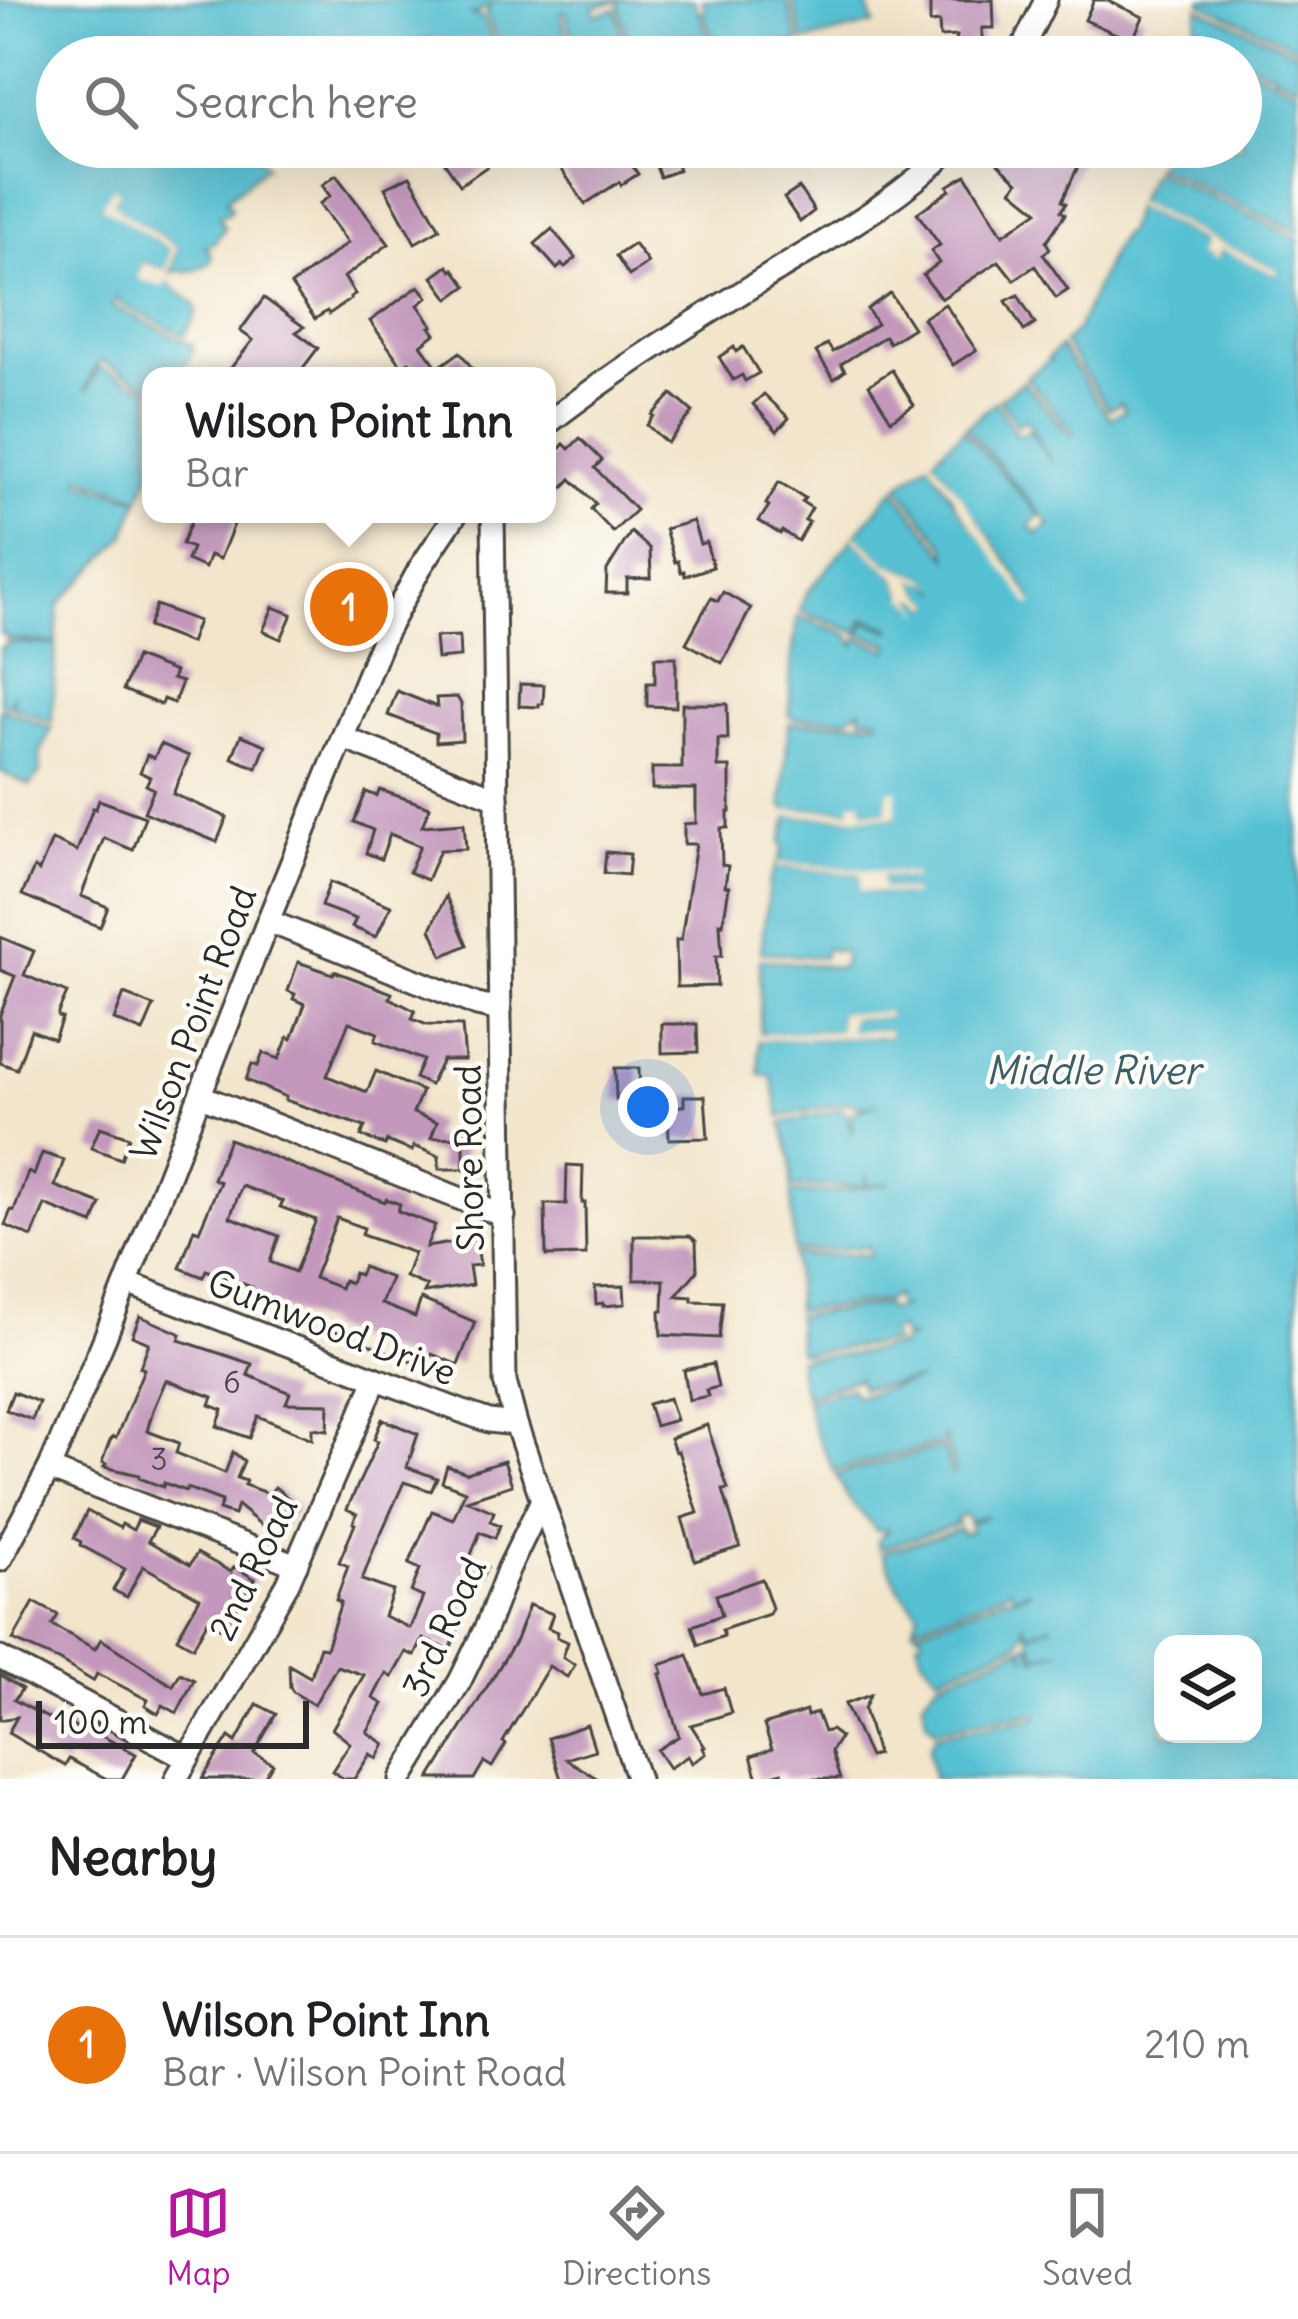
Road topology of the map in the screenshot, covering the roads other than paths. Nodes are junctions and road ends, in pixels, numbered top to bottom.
1 (1046, 0) edge
2 (1028, 36) edge
3 (928, 168) edge
4 (556, 417) edge
5 (450, 523) edge
6 (493, 523) edge
7 (343, 737) junction
8 (497, 798) junction
9 (268, 921) junction
10 (500, 1010) junction
11 (201, 1096) junction
12 (503, 1216) junction
13 (127, 1283) junction
14 (376, 1379) junction
15 (516, 1424) junction
16 (49, 1469) junction
17 (542, 1500) junction
18 (0, 1560) edge
19 (296, 1565) junction
20 (0, 1658) edge
21 (188, 1758) junction
22 (176, 1779) edge
23 (401, 1779) edge
24 (638, 1779) edge

1 - 2 street
3 - 4 street
5 - 7 street, Wilson Point Road
6 - 8 street, Shore Road
7 - 8 street
7 - 9 street, Wilson Point Road
8 - 10 street, Shore Road
9 - 10 street
9 - 11 street, Wilson Point Road
10 - 12 street, Shore Road
11 - 12 street
11 - 13 street, Wilson Point Road
12 - 15 street, Shore Road
13 - 14 street, Gumwood Drive
13 - 16 street, Wilson Point Road
14 - 15 street, Gumwood Drive
14 - 19 street, 2nd Road
15 - 17 street, Shore Road
16 - 18 street, Wilson Point Road
16 - 19 street
17 - 23 street, 3rd Road
17 - 24 street, Shore Road
19 - 21 street, 2nd Road
20 - 21 street
21 - 22 street, 2nd Road

